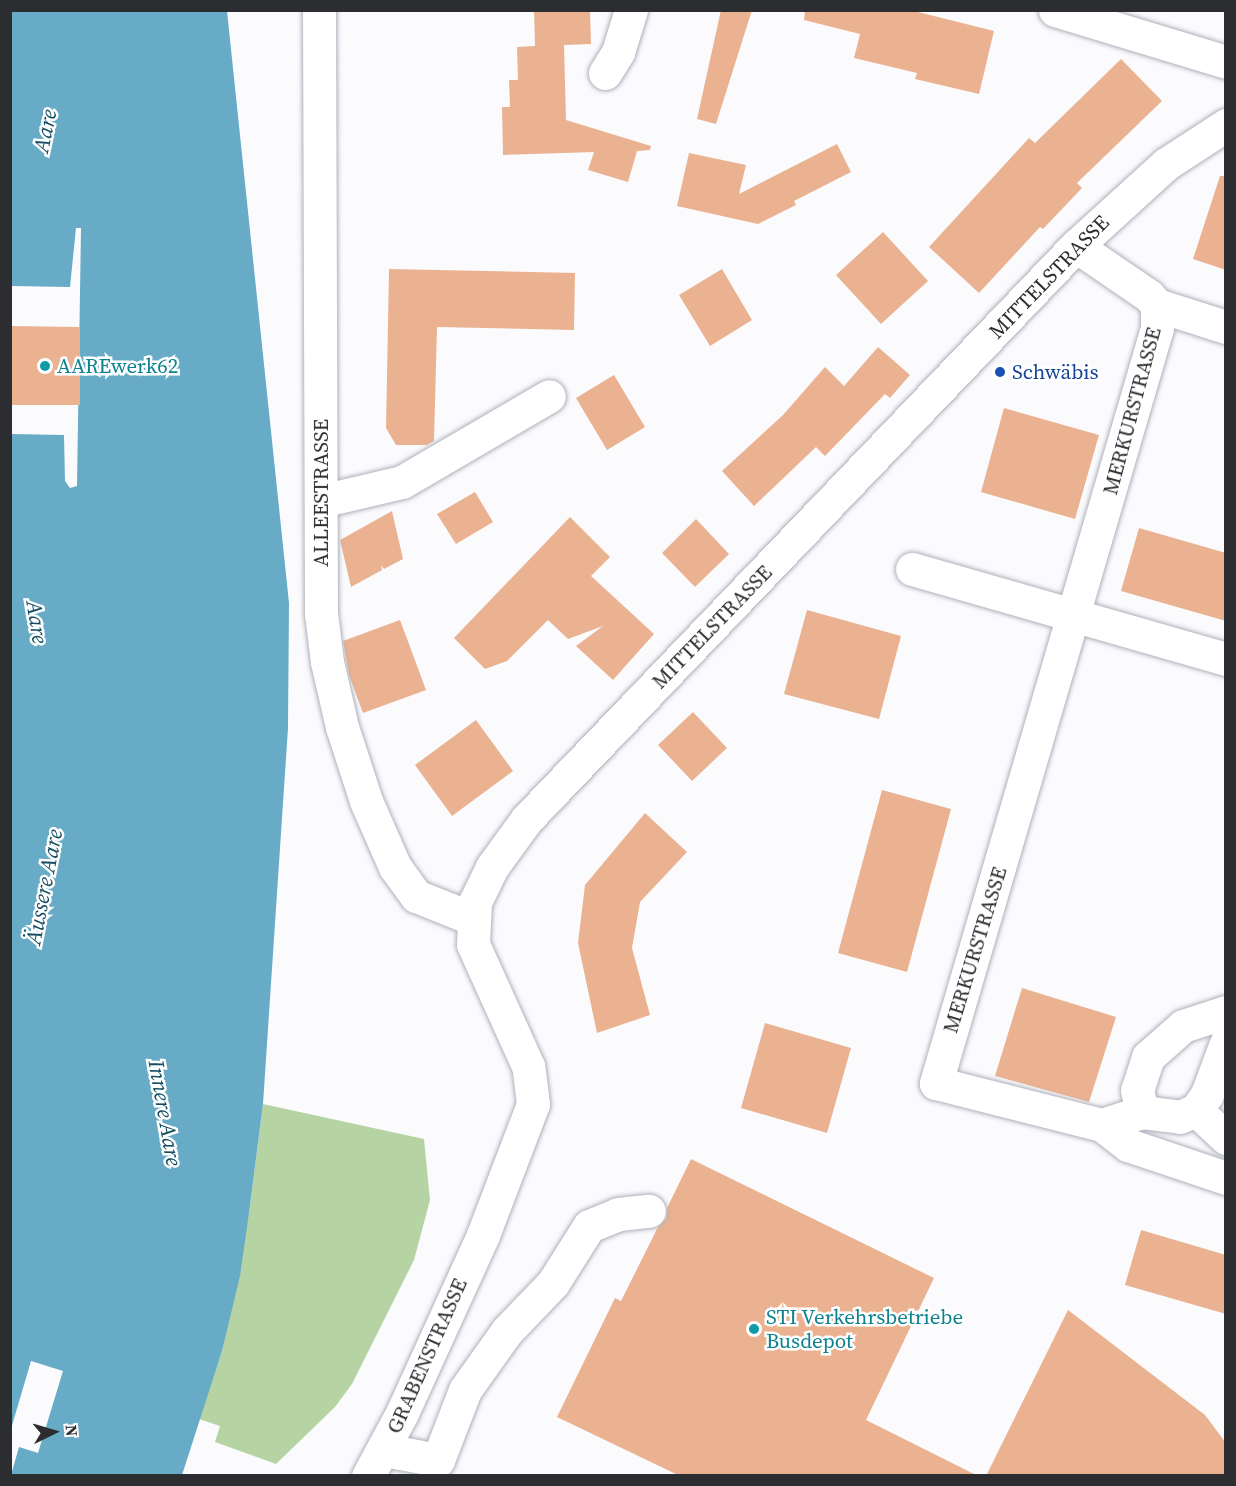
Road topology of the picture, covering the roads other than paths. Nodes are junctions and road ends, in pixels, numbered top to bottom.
1 (319, 10) edge
2 (631, 10) edge
3 (1055, 10) edge
4 (1226, 62) edge
5 (605, 73) dead end
6 (1226, 125) edge
7 (1076, 246) junction
8 (1157, 305) junction
9 (1226, 327) edge
10 (549, 396) dead end
11 (321, 501) junction
12 (912, 569) dead end
13 (1075, 614) junction
14 (1226, 659) edge
15 (471, 918) junction
16 (1226, 1012) edge
17 (1226, 1043) edge
18 (1196, 1110) junction
19 (1142, 1112) junction
20 (1102, 1125) junction
21 (1226, 1138) edge
22 (1226, 1178) edge
23 (649, 1211) dead end
24 (483, 1235) joint
25 (376, 1463) edge
26 (450, 1468) edge

1 - 11 street, ALLEESTRASSE
2 - 5 street
3 - 4 street
6 - 7 street, MITTELSTRASSE
7 - 8 street, MERKURSTRASSE
7 - 15 street, MITTELSTRASSE
8 - 9 street
8 - 13 street, MERKURSTRASSE
10 - 11 street
11 - 15 street, ALLEESTRASSE
12 - 13 street
13 - 14 street
13 - 20 street, MERKURSTRASSE
15 - 24 street, MITTELSTRASSE
16 - 19 street
17 - 18 street
18 - 19 street
18 - 21 street
19 - 20 street
20 - 22 street
23 - 26 street
24 - 25 street, GRABENSTRASSE
25 - 26 street

